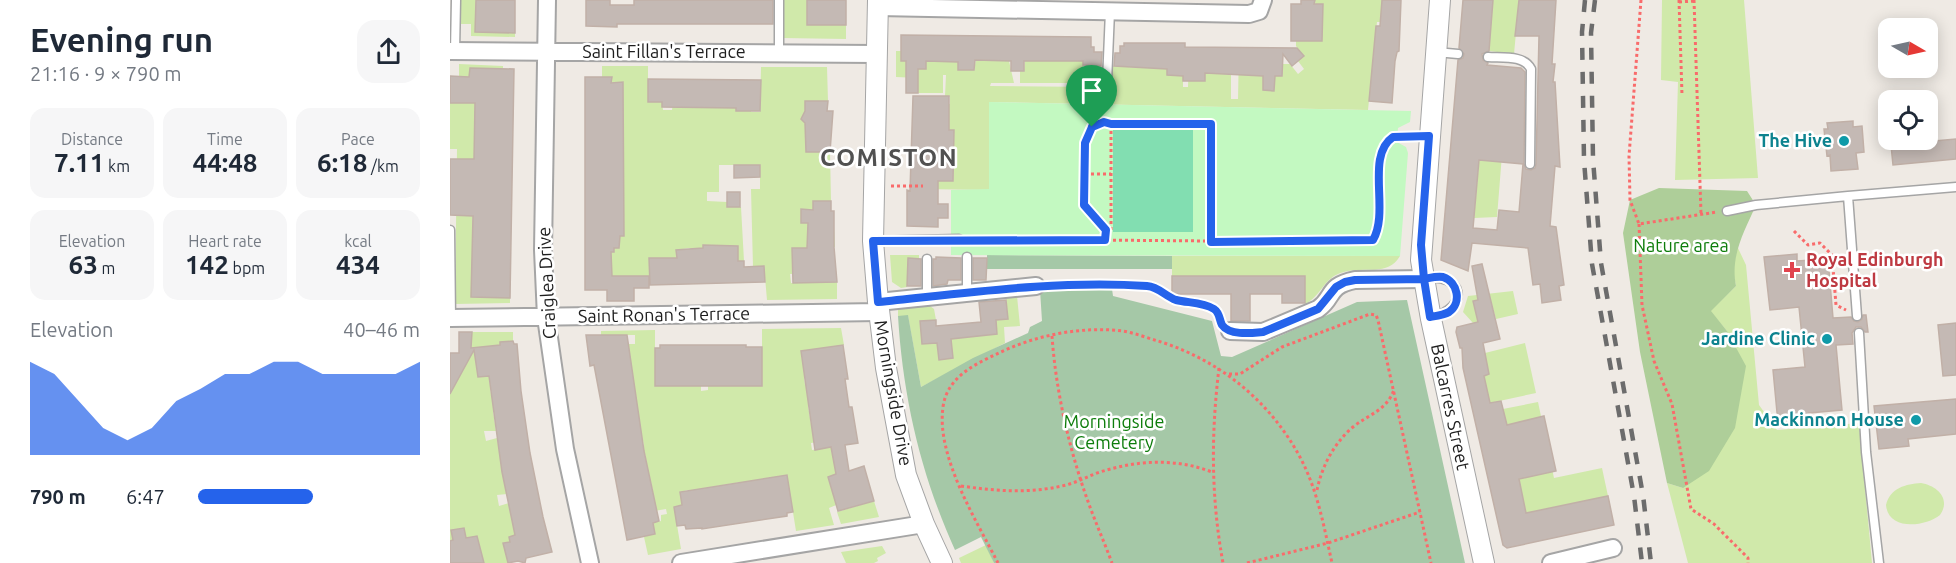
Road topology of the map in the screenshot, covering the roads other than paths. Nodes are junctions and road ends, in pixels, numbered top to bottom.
1 (456, 0) edge
2 (546, 0) edge
3 (779, 0) edge
4 (1263, 0) edge
5 (1440, 0) edge
6 (878, 4) edge
7 (1087, 5) edge
8 (1110, 10) junction
9 (453, 51) edge
10 (546, 51) junction
11 (1436, 52) junction
12 (778, 53) junction
13 (877, 54) junction
14 (1458, 54) dead end
15 (1488, 57) dead end
16 (1107, 82) dead end
17 (1530, 165) dead end
18 (1956, 187) edge
19 (1848, 196) junction
20 (1727, 211) road end
21 (450, 230) edge
22 (959, 239) road end
23 (873, 241) junction
24 (967, 257) dead end
25 (927, 259) dead end
26 (1424, 279) junction
27 (1036, 286) road end
28 (967, 293) junction
29 (927, 297) junction
30 (878, 307) junction
31 (1854, 315) road end
32 (546, 317) junction
33 (1430, 317) junction
34 (450, 318) edge
35 (1230, 331) road end
36 (1858, 333) dead end
37 (924, 524) junction
38 (1613, 548) dead end
39 (590, 563) edge
40 (681, 563) edge
41 (942, 563) edge
42 (1484, 563) edge
43 (1551, 563) edge
44 (1879, 563) edge

1 - 9 lane
2 - 10 street, Craiglea Drive
3 - 12 lane
4 - 8 street
5 - 11 street, Balcarres Street
6 - 7 street
6 - 13 street, Morningside Drive
7 - 8 street
8 - 16 lane
9 - 10 street, Saint Fillan's Terrace
10 - 12 street, Saint Fillan's Terrace
10 - 32 street, Craiglea Drive
11 - 14 lane
11 - 26 street, Balcarres Street
12 - 13 street, Saint Fillan's Terrace
13 - 23 street, Morningside Drive
15 - 17 lane
18 - 19 lane
19 - 20 lane
19 - 31 lane
21 - 34 lane
22 - 23 lane
23 - 30 street, Morningside Drive
24 - 28 lane
25 - 29 lane
26 - 33 street, Balcarres Street
26 - 33 lane
26 - 35 street
27 - 28 street, Saint Ronan's Terrace
28 - 29 street, Saint Ronan's Terrace
29 - 30 street, Saint Ronan's Terrace
30 - 32 street, Saint Ronan's Terrace
30 - 37 street, Morningside Drive
32 - 34 street, Saint Ronan's Terrace
32 - 39 street, Craiglea Drive
33 - 42 street, Balcarres Street
36 - 44 lane
37 - 40 street
37 - 41 street, Morningside Drive
38 - 43 street

